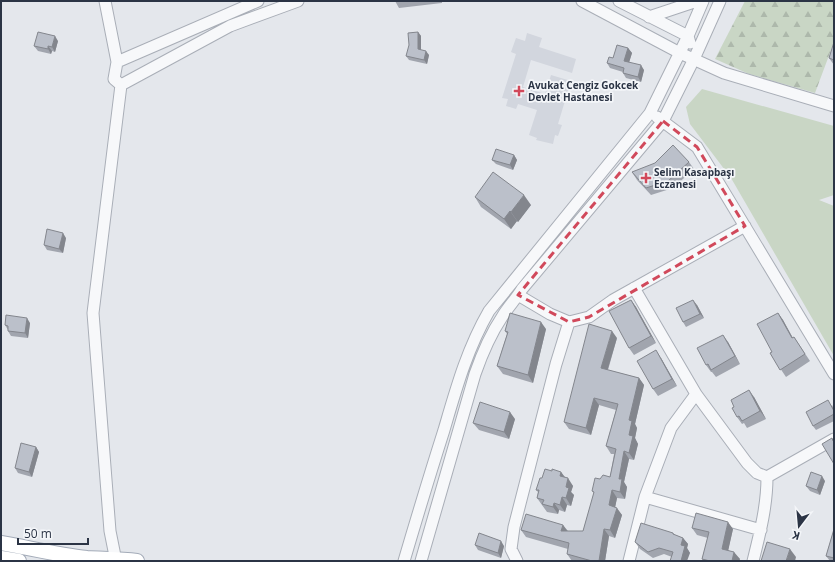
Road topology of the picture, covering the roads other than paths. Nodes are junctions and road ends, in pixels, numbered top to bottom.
1 (106, 1) edge
2 (258, 1) edge
3 (298, 1) edge
4 (582, 1) edge
5 (619, 1) edge
6 (697, 1) edge
7 (703, 1) edge
8 (720, 1) edge
9 (649, 17) junction
10 (688, 36) junction
11 (680, 53) junction
12 (694, 59) junction
13 (117, 62) junction
14 (121, 85) junction
15 (834, 106) edge
16 (650, 113) junction
17 (663, 121) junction
18 (745, 226) junction
19 (634, 288) junction
20 (518, 295) junction
21 (569, 322) junction
22 (834, 374) edge
23 (696, 394) junction
24 (834, 439) edge
25 (768, 477) junction
26 (645, 497) junction
27 (761, 530) junction
28 (1, 543) edge
29 (1, 558) edge
30 (116, 560) edge
31 (19, 561) edge
32 (137, 561) edge
33 (404, 561) edge
34 (420, 561) edge
35 (517, 561) edge
36 (629, 561) edge
37 (753, 561) edge

1 - 13 street
2 - 13 street
3 - 14 street
4 - 11 street
5 - 9 street
6 - 9 street
7 - 10 street
8 - 12 street
9 - 10 street
10 - 11 street
10 - 12 street
11 - 12 street
11 - 16 street
12 - 15 street
12 - 17 street
13 - 14 street
14 - 30 street
16 - 17 street
16 - 33 street
17 - 18 street
17 - 20 street
18 - 19 street
18 - 22 street
19 - 21 street
19 - 23 street
20 - 21 street
20 - 34 street
21 - 35 street
23 - 25 street
23 - 26 street
24 - 25 street
25 - 27 street
26 - 27 street
26 - 36 street
27 - 37 street
28 - 30 main road
29 - 31 main road
30 - 32 main road

